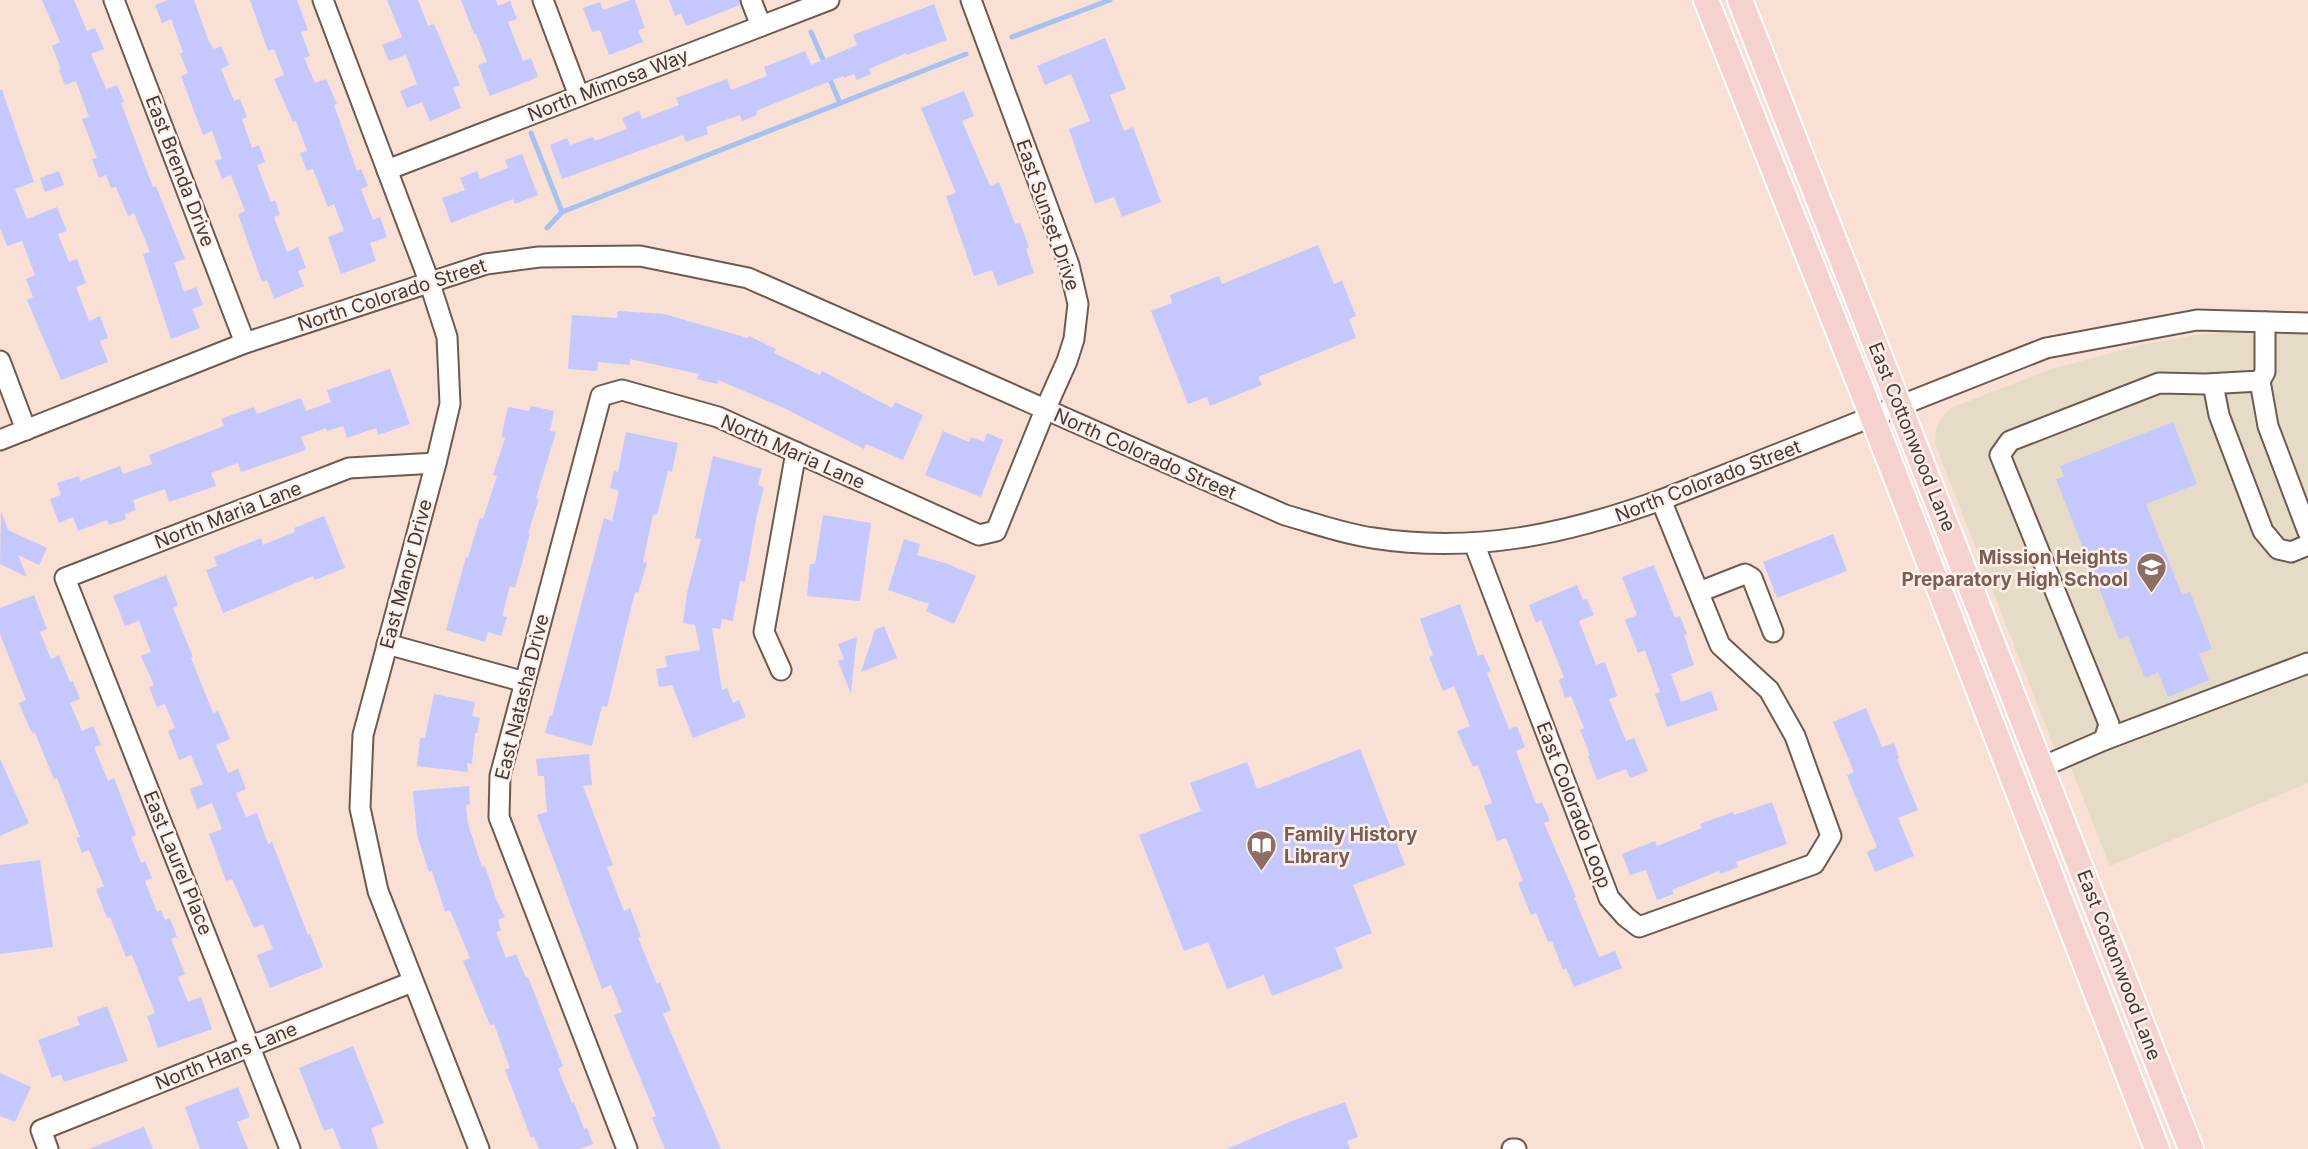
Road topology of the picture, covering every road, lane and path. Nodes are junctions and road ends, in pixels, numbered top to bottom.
1 (114, 0) edge
2 (323, 0) edge
3 (543, 0) edge
4 (751, 0) edge
5 (828, 0) edge
6 (971, 0) edge
7 (1706, 0) edge
8 (1740, 0) edge
9 (761, 26) junction
10 (579, 96) junction
11 (387, 170) junction
12 (429, 281) junction
13 (2265, 322) junction
14 (2308, 323) edge
15 (245, 343) junction
16 (0, 361) edge
17 (2260, 381) junction
18 (2213, 384) junction
19 (601, 396) joint
20 (1900, 404) junction
21 (1045, 410) junction
22 (1872, 416) junction
23 (26, 430) junction
24 (0, 440) edge
25 (796, 452) junction
26 (436, 463) junction
27 (1661, 500) junction
28 (2308, 532) edge
29 (979, 536) joint
30 (1474, 543) junction
31 (2308, 545) edge
32 (65, 578) joint
33 (1699, 592) junction
34 (1773, 632) dead end
35 (387, 644) junction
36 (2308, 663) edge
37 (781, 670) dead end
38 (525, 682) junction
39 (2104, 740) junction
40 (2042, 767) junction
41 (412, 982) junction
42 (251, 1046) junction
43 (48, 1149) edge
44 (290, 1149) edge
45 (479, 1149) edge
46 (627, 1149) edge
47 (2157, 1149) edge
48 (2191, 1149) edge

1 - 15 street, East Brenda Drive
2 - 11 street, East Manor Drive
3 - 10 street
4 - 9 street
5 - 9 street, North Mimosa Way
6 - 21 street, East Sunset Drive
7 - 22 main road, East Cottonwood Lane
8 - 20 main road, East Cottonwood Lane
9 - 10 street, North Mimosa Way
10 - 11 street, North Mimosa Way
11 - 12 street, East Manor Drive
12 - 15 street, North Colorado Street
12 - 21 street, North Colorado Street
12 - 26 street, East Manor Drive
13 - 14 street, North Colorado Street
13 - 17 street
13 - 20 street, North Colorado Street
15 - 23 street, North Colorado Street
16 - 23 street
17 - 18 street
17 - 28 street
18 - 31 street
18 - 39 street
19 - 25 street, North Maria Lane
19 - 38 street, East Natasha Drive
20 - 22 street, North Colorado Street
20 - 40 main road, East Cottonwood Lane
21 - 29 street, East Sunset Drive
21 - 30 street, North Colorado Street
22 - 27 street, North Colorado Street
22 - 47 main road, East Cottonwood Lane
23 - 24 street, North Colorado Street
25 - 29 street, North Maria Lane
25 - 37 street
26 - 32 street, North Maria Lane
26 - 35 street, East Manor Drive
27 - 30 street, North Colorado Street
27 - 33 street, East Colorado Loop
30 - 33 street, East Colorado Loop
32 - 42 street, East Laurel Place
33 - 34 street
35 - 38 street
35 - 41 street, East Manor Drive
36 - 39 street
38 - 46 street, East Natasha Drive
39 - 40 street
40 - 48 main road, East Cottonwood Lane
41 - 42 street, North Hans Lane
41 - 45 street, East Manor Drive
42 - 43 street, North Hans Lane
42 - 44 street, East Laurel Place

